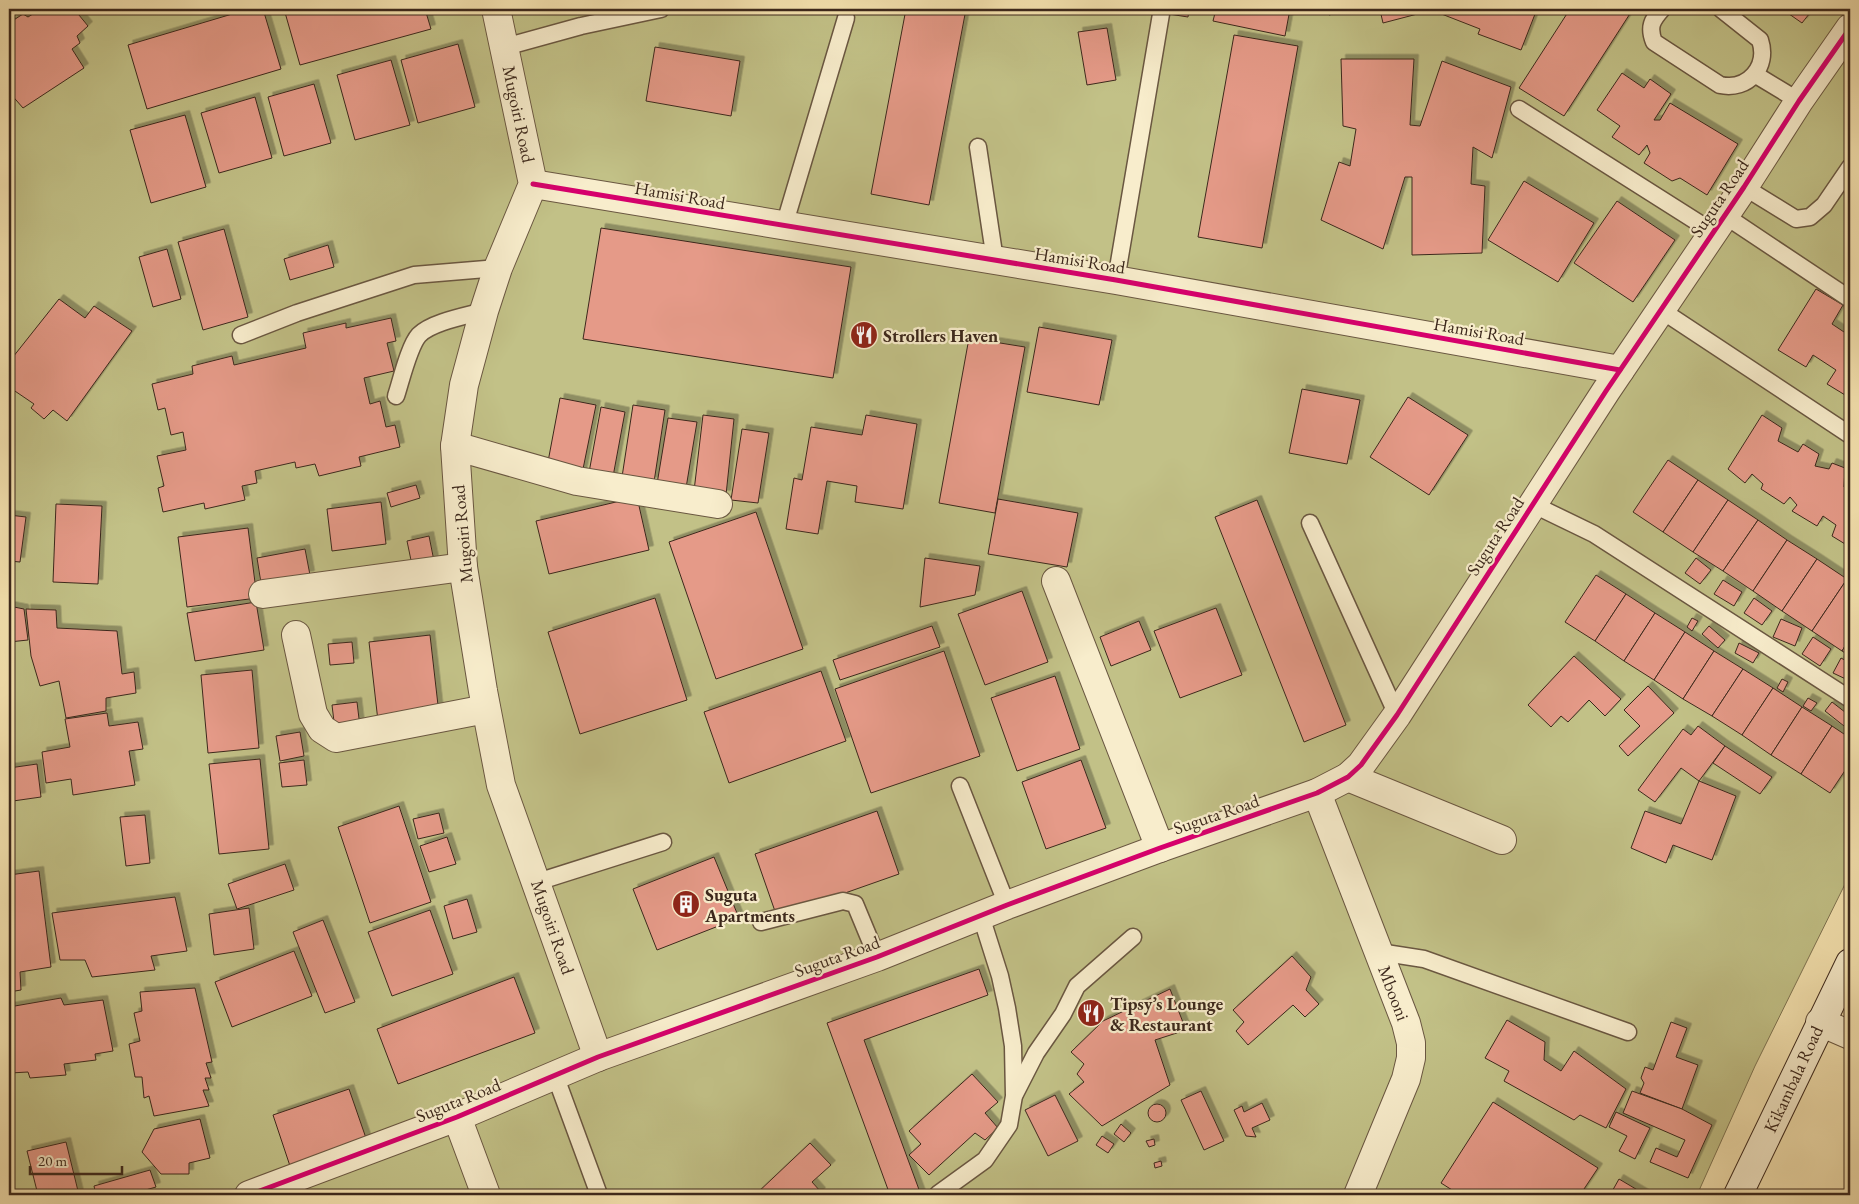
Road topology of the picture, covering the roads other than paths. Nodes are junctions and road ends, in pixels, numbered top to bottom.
1 (496, 9) edge
2 (661, 9) edge
3 (1662, 9) edge
4 (1721, 9) edge
5 (1161, 14) dead end
6 (846, 18) dead end
7 (1850, 28) edge
8 (505, 47) junction
9 (1756, 75) junction
10 (1799, 101) junction
11 (1519, 109) dead end
12 (978, 147) dead end
13 (1850, 167) edge
14 (534, 184) junction
15 (1744, 187) junction
16 (1719, 224) junction
17 (784, 226) junction
18 (995, 260) junction
19 (498, 268) junction
20 (1116, 280) junction
21 (1850, 299) edge
22 (1661, 310) junction
23 (484, 311) junction
24 (241, 335) dead end
25 (1620, 370) junction
26 (396, 396) dead end
27 (1850, 435) edge
28 (455, 446) junction
29 (718, 504) dead end
30 (1532, 504) junction
31 (1310, 522) dead end
32 (463, 567) junction
33 (1056, 581) dead end
34 (263, 594) dead end
35 (296, 635) dead end
36 (1850, 699) edge
37 (486, 709) junction
38 (1397, 714) junction
39 (1348, 777) junction
40 (960, 786) dead end
41 (1317, 793) junction
42 (1502, 840) dead end
43 (663, 842) dead end
44 (1160, 848) junction
45 (537, 882) junction
46 (1007, 905) junction
47 (981, 916) junction
48 (761, 922) dead end
49 (1133, 937) dead end
50 (1379, 952) junction
51 (877, 957) junction
52 (1850, 963) edge
53 (1820, 1022) junction
54 (1628, 1032) dead end
55 (1850, 1034) edge
56 (598, 1057) junction
57 (555, 1075) junction
58 (1014, 1096) junction
59 (457, 1117) junction
60 (598, 1192) dead end
61 (938, 1194) edge
62 (249, 1195) edge
63 (486, 1195) edge
64 (1358, 1195) edge
65 (1738, 1195) edge

1 - 8 street, Mugoiri Road
2 - 8 lane
3 - 9 lane
4 - 9 lane
5 - 20 lane
6 - 17 lane
7 - 10 street, Suguta Road
8 - 14 street, Mugoiri Road
9 - 10 lane
10 - 15 street, Suguta Road
11 - 16 lane
12 - 18 lane
13 - 15 lane
14 - 17 street, Hamisi Road
14 - 19 street, Mugoiri Road
15 - 16 street, Suguta Road
16 - 21 lane
16 - 22 street, Suguta Road
17 - 18 street, Hamisi Road
18 - 20 street, Hamisi Road
19 - 23 street, Mugoiri Road
19 - 24 lane
20 - 25 street, Hamisi Road
22 - 25 street, Suguta Road
22 - 27 lane
23 - 26 lane
23 - 28 street, Mugoiri Road
25 - 30 street, Suguta Road
28 - 29 street
28 - 32 street, Mugoiri Road
30 - 36 lane
30 - 38 street, Suguta Road
31 - 38 lane
32 - 34 street
32 - 37 street, Mugoiri Road
33 - 44 street
35 - 37 street
37 - 45 street, Mugoiri Road
38 - 39 street, Suguta Road
39 - 41 street, Suguta Road
39 - 42 street
40 - 46 lane
41 - 44 street, Suguta Road
41 - 50 street, Mbooni
43 - 45 lane
44 - 46 street, Suguta Road
45 - 56 street, Mugoiri Road
46 - 47 street, Suguta Road
47 - 51 street, Suguta Road
47 - 58 lane
48 - 51 lane
49 - 58 lane
50 - 54 lane
50 - 64 street, Mbooni
51 - 56 street, Suguta Road
52 - 53 street, Kikambala Road
53 - 55 street
53 - 65 street, Kikambala Road
56 - 57 street, Suguta Road
57 - 59 street, Suguta Road
57 - 60 lane
58 - 61 lane
59 - 62 street, Suguta Road
59 - 63 street

